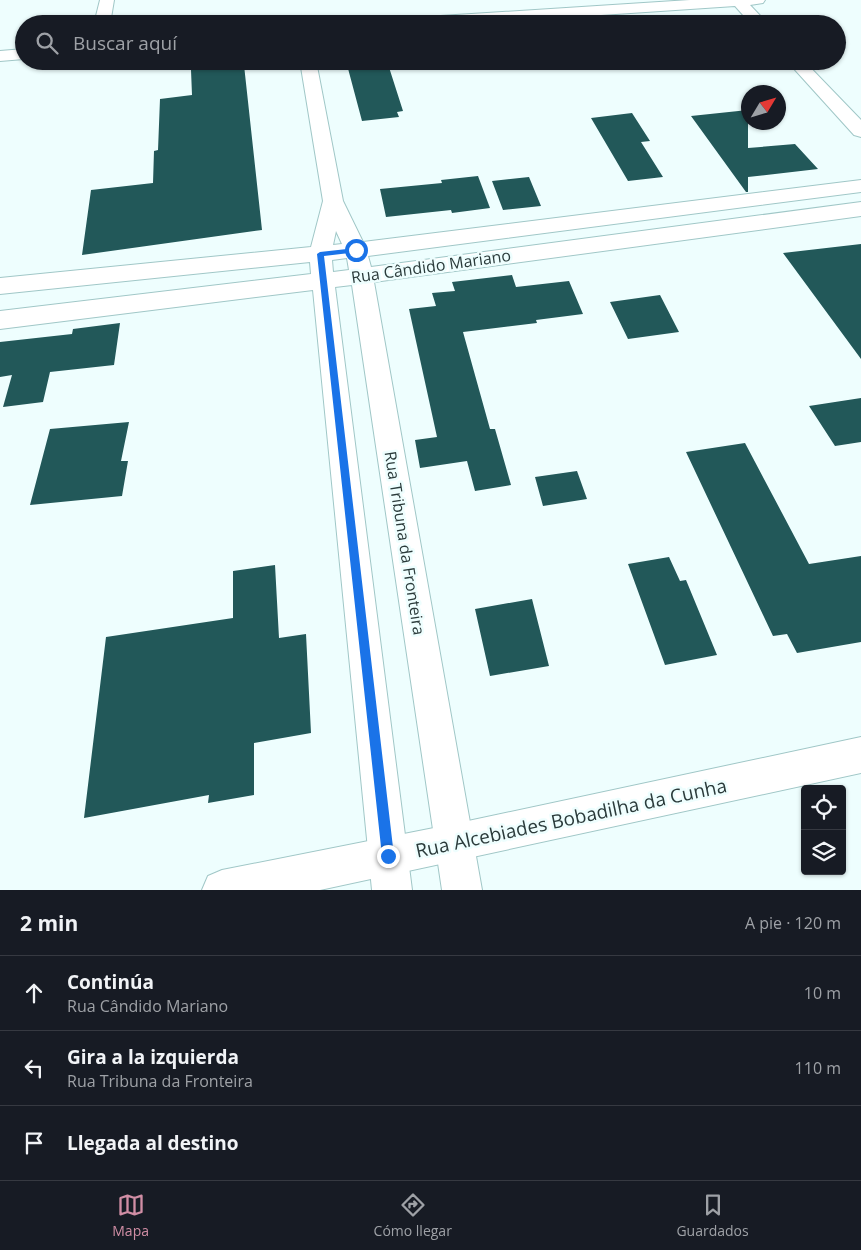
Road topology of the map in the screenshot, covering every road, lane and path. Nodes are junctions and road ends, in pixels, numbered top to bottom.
1 (107, 0) edge
2 (758, 0) edge
3 (739, 2) junction
4 (104, 15) edge
5 (535, 15) edge
6 (751, 15) edge
7 (15, 55) edge
8 (0, 56) edge
9 (310, 70) edge
10 (803, 70) edge
11 (861, 131) edge
12 (861, 186) edge
13 (333, 201) junction
14 (861, 209) edge
15 (359, 263) junction
16 (322, 267) junction
17 (0, 286) edge
18 (0, 320) edge
19 (861, 755) edge
20 (454, 843) junction
21 (390, 873) edge
22 (222, 890) edge
23 (462, 890) edge

1 - 4 street
2 - 3 street
3 - 5 street
3 - 6 street
7 - 8 street
9 - 13 street, Rua Tribuna da Fronteira
10 - 11 street
12 - 15 street, Rua Cândido Mariano
13 - 15 street, Rua Tribuna da Fronteira
13 - 16 street, Rua Tribuna da Fronteira
14 - 15 street, Rua Cândido Mariano
15 - 16 street, Rua Cândido Mariano
15 - 20 street, Rua Tribuna da Fronteira
16 - 17 street, Rua Cândido Mariano
16 - 18 street, Rua Cândido Mariano
16 - 21 street, Rua Tribuna da Fronteira
19 - 20 street, Rua Alcebiades Bobadilha da Cunha
20 - 21 street, Rua Alcebiades Bobadilha da Cunha
20 - 23 street, Rua Tribuna da Fronteira
21 - 22 street, Rua Alcebiades Bobadilha da Cunha

